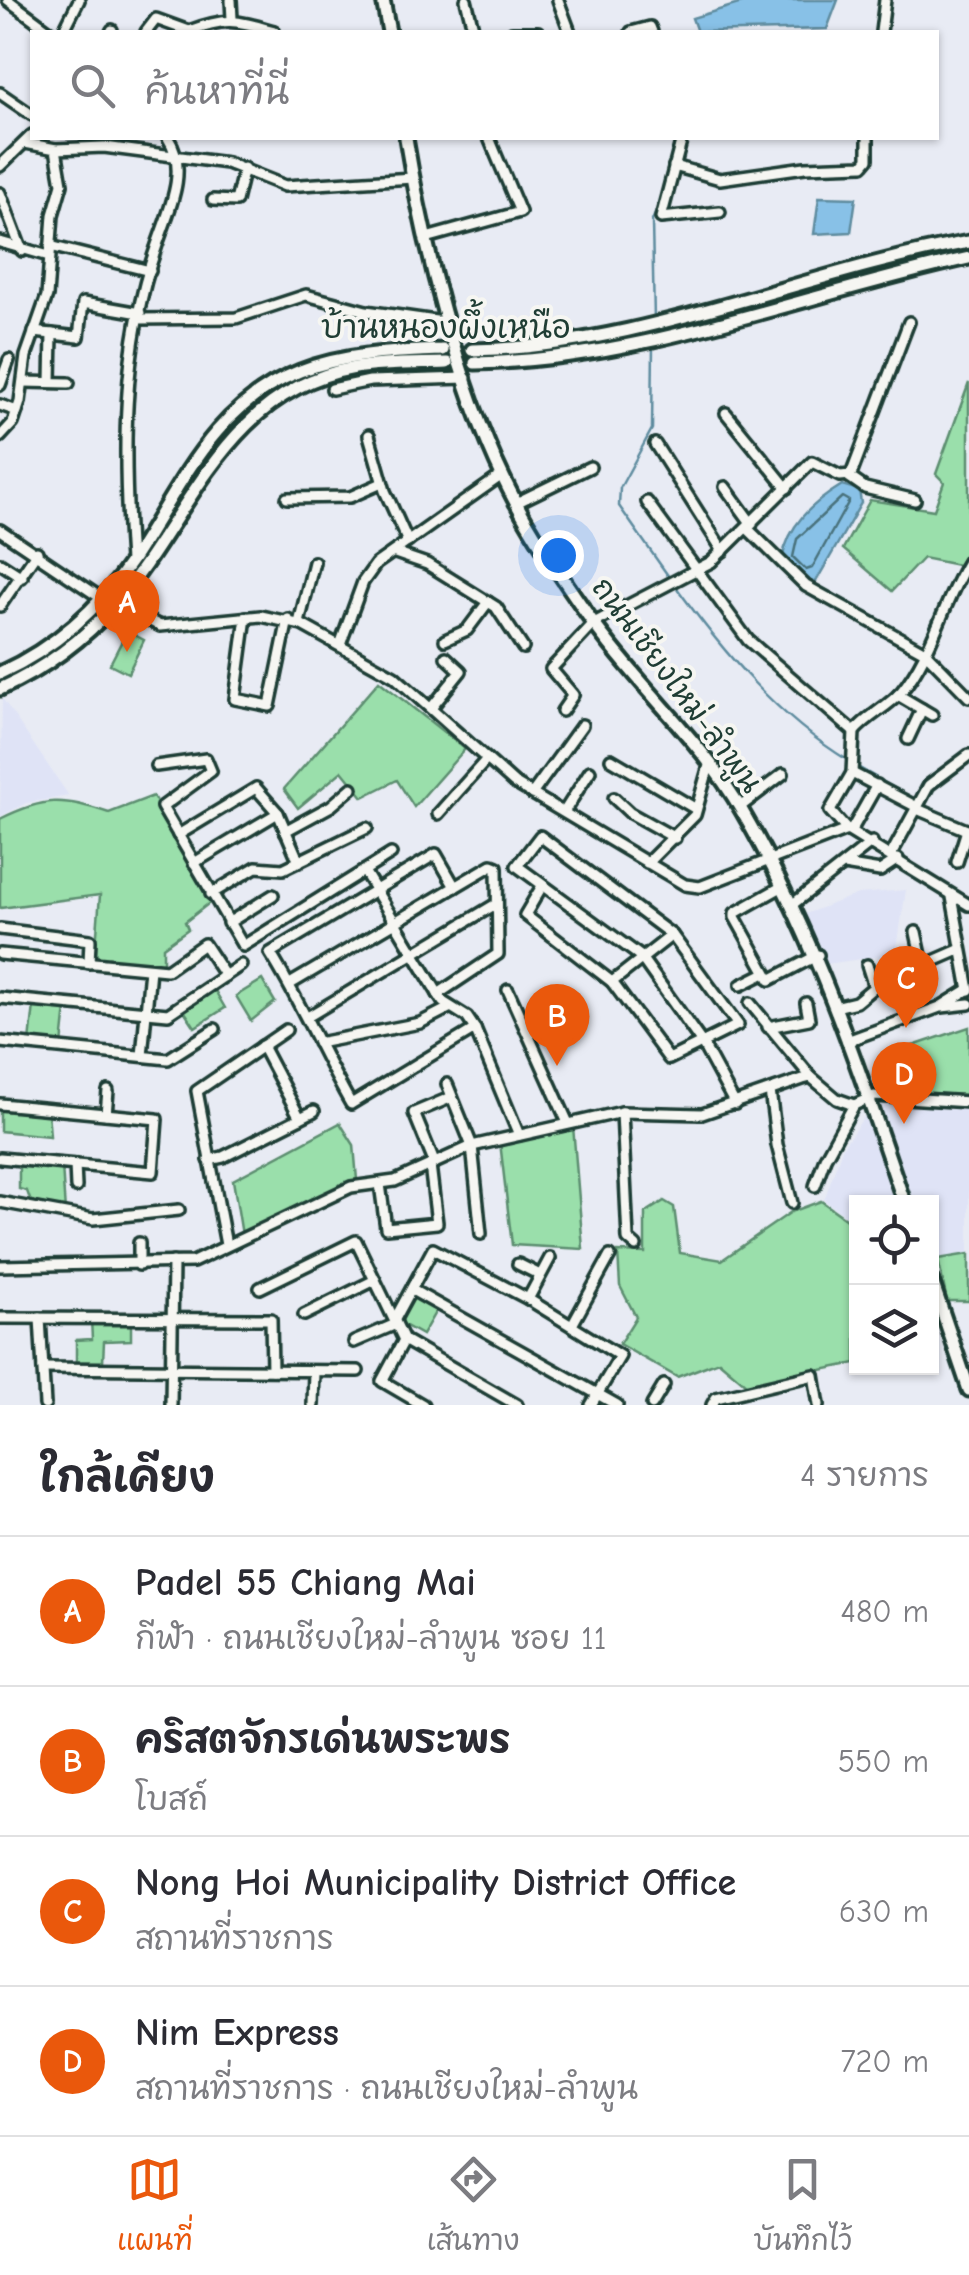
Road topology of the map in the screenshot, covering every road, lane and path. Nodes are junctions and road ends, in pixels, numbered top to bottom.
1 (8, 0) edge
2 (80, 0) edge
3 (230, 0) edge
4 (383, 0) edge
5 (466, 0) edge
6 (558, 0) edge
7 (885, 0) edge
8 (232, 19) junction
9 (48, 30) edge
10 (64, 30) edge
11 (148, 30) edge
12 (185, 30) edge
13 (190, 30) edge
14 (270, 30) edge
15 (389, 30) edge
16 (474, 30) edge
17 (569, 30) edge
18 (881, 30) edge
19 (0, 94) edge
20 (30, 114) edge
21 (29, 139) edge
22 (32, 140) edge
23 (169, 140) edge
24 (406, 140) edge
25 (490, 140) edge
26 (681, 140) edge
27 (868, 140) edge
28 (56, 149) junction
29 (177, 155) junction
30 (0, 166) edge
31 (674, 166) junction
32 (244, 168) junction
33 (413, 178) junction
34 (0, 193) edge
35 (213, 200) dead end
36 (720, 212) dead end
37 (426, 238) junction
38 (0, 242) edge
39 (969, 242) edge
40 (22, 251) junction
41 (50, 251) junction
42 (969, 258) edge
43 (150, 270) junction
44 (139, 316) junction
45 (450, 322) junction
46 (909, 322) dead end
47 (34, 332) junction
48 (52, 334) junction
49 (79, 337) junction
50 (92, 338) dead end
51 (9, 360) dead end
52 (466, 378) junction
53 (24, 382) junction
54 (50, 382) junction
55 (69, 384) dead end
56 (0, 385) edge
57 (332, 388) dead end
58 (0, 405) edge
59 (17, 411) junction
60 (726, 413) dead end
61 (369, 435) dead end
62 (0, 438) edge
63 (655, 444) dead end
64 (590, 467) dead end
65 (502, 475) junction
66 (849, 477) junction
67 (382, 483) junction
68 (725, 487) dead end
69 (788, 488) junction
70 (286, 498) dead end
71 (915, 500) dead end
72 (648, 502) dead end
73 (516, 503) junction
74 (750, 526) junction
75 (0, 530) edge
76 (408, 542) junction
77 (723, 551) junction
78 (37, 552) junction
79 (395, 553) junction
80 (969, 560) edge
81 (130, 562) junction
82 (314, 562) dead end
83 (0, 563) edge
84 (695, 571) junction
85 (22, 576) junction
86 (102, 598) junction
87 (488, 602) junction
88 (116, 603) junction
89 (0, 606) edge
90 (246, 616) junction
91 (288, 619) junction
92 (594, 623) junction
93 (299, 624) junction
94 (445, 640) dead end
95 (340, 645) junction
96 (522, 648) dead end
97 (925, 652) junction
98 (446, 657) dead end
99 (0, 673) edge
100 (0, 690) edge
101 (898, 695) junction
102 (969, 698) edge
103 (432, 706) junction
104 (922, 709) junction
105 (562, 711) dead end
106 (932, 715) dead end
107 (582, 725) dead end
108 (854, 732) junction
109 (908, 739) dead end
110 (969, 755) edge
111 (487, 759) junction
112 (611, 759) dead end
113 (710, 762) junction
114 (156, 766) dead end
115 (590, 771) dead end
116 (852, 773) junction
117 (784, 774) dead end
118 (877, 785) junction
119 (352, 788) dead end
120 (532, 794) junction
121 (614, 798) dead end
122 (740, 807) junction
123 (917, 808) junction
124 (696, 809) junction
125 (564, 812) junction
126 (278, 813) junction
127 (438, 814) dead end
128 (368, 828) dead end
129 (286, 830) junction
130 (849, 830) junction
131 (968, 831) edge
132 (178, 835) junction
133 (675, 838) junction
134 (872, 842) junction
135 (391, 854) dead end
136 (894, 857) junction
137 (770, 860) junction
138 (299, 862) junction
139 (957, 862) dead end
140 (194, 863) junction
141 (648, 864) junction
142 (844, 865) junction
143 (364, 871) junction
144 (542, 886) junction
145 (783, 886) junction
146 (455, 887) junction
147 (376, 890) junction
148 (211, 894) junction
149 (273, 896) dead end
150 (952, 897) junction
151 (496, 904) junction
152 (792, 904) junction
153 (969, 904) edge
154 (395, 922) junction
155 (228, 923) junction
156 (0, 930) edge
157 (916, 932) dead end
158 (672, 934) junction
159 (959, 950) junction
160 (0, 954) edge
161 (415, 954) junction
162 (818, 955) junction
163 (640, 956) junction
164 (89, 963) junction
165 (241, 965) dead end
166 (923, 965) junction
167 (867, 966) dead end
168 (150, 969) junction
169 (225, 976) junction
170 (768, 976) junction
171 (612, 982) junction
172 (290, 984) junction
173 (741, 985) dead end
174 (874, 987) junction
175 (508, 990) dead end
176 (969, 990) edge
177 (438, 994) junction
178 (0, 998) edge
179 (750, 1002) dead end
180 (806, 1002) dead end
181 (969, 1004) edge
182 (835, 1007) junction
183 (940, 1007) junction
184 (449, 1008) junction
185 (146, 1012) junction
186 (308, 1016) junction
187 (768, 1027) junction
188 (216, 1029) dead end
189 (474, 1029) junction
190 (286, 1030) dead end
191 (846, 1040) junction
192 (0, 1042) edge
193 (702, 1043) junction
194 (318, 1044) junction
195 (262, 1046) junction
196 (142, 1056) junction
197 (810, 1078) junction
198 (447, 1084) dead end
199 (108, 1091) dead end
200 (770, 1091) junction
201 (452, 1098) junction
202 (868, 1101) junction
203 (969, 1102) edge
204 (0, 1104) edge
205 (735, 1104) junction
206 (854, 1105) junction
207 (314, 1111) dead end
208 (622, 1112) junction
209 (106, 1114) junction
210 (300, 1118) junction
211 (568, 1123) junction
212 (519, 1135) junction
213 (472, 1146) junction
214 (0, 1158) edge
215 (209, 1160) junction
216 (432, 1164) junction
217 (75, 1165) junction
218 (380, 1184) junction
219 (815, 1186) dead end
220 (76, 1188) dead end
221 (902, 1195) edge
222 (0, 1202) edge
223 (792, 1202) dead end
224 (179, 1210) dead end
225 (481, 1234) dead end
226 (139, 1243) dead end
227 (226, 1245) junction
228 (636, 1246) dead end
229 (610, 1256) dead end
230 (550, 1258) dead end
231 (173, 1262) junction
232 (518, 1264) dead end
233 (139, 1265) junction
234 (0, 1266) edge
235 (540, 1276) junction
236 (375, 1280) junction
237 (933, 1285) edge
238 (260, 1288) dead end
239 (412, 1290) junction
240 (528, 1299) junction
241 (304, 1315) dead end
242 (0, 1318) edge
243 (40, 1318) junction
244 (171, 1318) junction
245 (396, 1321) junction
246 (572, 1324) junction
247 (404, 1340) junction
248 (354, 1342) dead end
249 (43, 1368) junction
250 (171, 1370) junction
251 (272, 1370) junction
252 (314, 1371) junction
253 (358, 1371) dead end
254 (664, 1385) dead end
255 (969, 1390) edge
256 (598, 1394) junction
257 (817, 1403) edge
258 (45, 1405) edge
259 (170, 1405) edge
260 (313, 1405) edge
261 (424, 1405) edge
262 (517, 1405) edge
263 (592, 1405) edge
264 (617, 1405) edge
265 (652, 1405) edge
266 (712, 1405) edge

1 - 9 street
2 - 10 street
3 - 8 street
4 - 15 main road
5 - 16 street
6 - 17 street
7 - 18 street
8 - 13 street
8 - 14 street
11 - 12 street
19 - 20 street
21 - 30 street
22 - 28 street
23 - 29 street
24 - 33 main road, ถนนเชียงใหม่-ลำพูน
25 - 37 street
26 - 31 street
27 - 31 street
28 - 29 street
28 - 41 street
29 - 32 street
29 - 43 street
31 - 36 street
32 - 33 street
32 - 35 street
33 - 37 main road, ถนนเชียงใหม่-ลำพูน
34 - 40 street
37 - 45 main road, ถนนเชียงใหม่-ลำพูน
38 - 40 street
39 - 42 main road
40 - 41 street
41 - 43 street
41 - 47 street
43 - 44 street
44 - 45 street
44 - 49 street
44 - 81 street
45 - 52 main road, ถนนเชียงใหม่-ลำพูน
46 - 66 street
47 - 48 street
47 - 53 street
48 - 49 street
48 - 54 street
49 - 50 street
51 - 56 street
52 - 57 street
52 - 65 main road, ถนนเชียงใหม่-ลำพูน
53 - 54 street
53 - 59 street
54 - 55 street
58 - 59 street
59 - 62 street
60 - 69 street
61 - 67 street
63 - 77 street
64 - 73 street
65 - 73 main road, ถนนเชียงใหม่-ลำพูน
65 - 76 street
66 - 69 street
66 - 71 street
67 - 70 street
67 - 76 street
68 - 74 street
69 - 74 street
72 - 84 street
73 - 92 main road, ถนนเชียงใหม่-ลำพูน
74 - 77 street
74 - 97 street
75 - 78 street
76 - 79 street
77 - 84 street
78 - 85 street
78 - 86 street
79 - 87 street
79 - 95 street
80 - 97 street
81 - 86 main road
81 - 88 main road
82 - 93 street
83 - 85 street
84 - 92 street
84 - 108 street
85 - 89 street
86 - 99 main road
87 - 94 street
87 - 96 street
88 - 90 street
88 - 100 main road
90 - 91 street
90 - 91 street
91 - 93 street
92 - 105 street
92 - 113 main road, ถนนเชียงใหม่-ลำพูน
93 - 95 street
95 - 103 street
97 - 101 street
97 - 102 street
98 - 103 street
101 - 104 street
101 - 108 street
103 - 111 street
104 - 106 street
104 - 109 street
107 - 120 street
108 - 116 street
110 - 123 street
111 - 120 street
111 - 127 street
112 - 124 street
113 - 122 main road, ถนนเชียงใหม่-ลำพูน
113 - 124 street
114 - 132 street
115 - 125 street
116 - 118 street
116 - 130 street
117 - 122 street
118 - 123 street
118 - 130 street
119 - 129 street
120 - 125 street
121 - 133 street
122 - 137 main road, ถนนเชียงใหม่-ลำพูน
123 - 131 street
123 - 136 street
124 - 133 street
125 - 141 street
126 - 129 street
126 - 132 street
126 - 140 street
128 - 138 street
129 - 138 street
130 - 134 street
130 - 137 street
131 - 139 street
132 - 140 street
133 - 141 street
134 - 136 street
134 - 142 street
135 - 143 street
136 - 142 street
136 - 150 street
137 - 141 street
137 - 145 main road, ถนนเชียงใหม่-ลำพูน
138 - 148 street
140 - 148 street
142 - 152 street
143 - 147 street
143 - 155 street
144 - 158 street
144 - 163 street
144 - 171 street
145 - 152 main road, ถนนเชียงใหม่-ลำพูน
145 - 170 street
146 - 147 street
146 - 151 street
146 - 154 street
147 - 154 street
147 - 172 street
148 - 155 street
149 - 155 street
150 - 153 street
150 - 159 street
151 - 161 street
151 - 177 street
152 - 162 main road, ถนนเชียงใหม่-ลำพูน
154 - 161 street
154 - 172 street
156 - 164 street
157 - 166 street
158 - 163 street
158 - 193 street
159 - 166 street
159 - 176 street
160 - 164 street
161 - 177 street
161 - 186 street
162 - 170 street
162 - 182 main road, ถนนเชียงใหม่-ลำพูน
163 - 171 street
163 - 193 street
164 - 168 street
165 - 169 street
166 - 174 street
167 - 174 street
168 - 169 street
168 - 185 street
169 - 185 street
170 - 173 street
171 - 193 street
172 - 186 street
174 - 182 street
175 - 211 street
176 - 183 street
177 - 184 street
178 - 185 street
179 - 187 street
180 - 187 street
181 - 183 street
182 - 191 main road, ถนนเชียงใหม่-ลำพูน
183 - 191 street
184 - 189 street
184 - 194 street
185 - 196 street
186 - 194 street
187 - 197 street
188 - 196 street
189 - 194 street
189 - 212 street
190 - 195 street
191 - 202 main road, ถนนเชียงใหม่-ลำพูน
192 - 196 street
193 - 205 street
195 - 210 street
195 - 215 street
197 - 200 street
197 - 206 street
198 - 201 street
199 - 209 street
200 - 205 street
200 - 223 street
201 - 213 street
201 - 216 street
202 - 203 street
202 - 206 street
202 - 221 main road, ถนนเชียงใหม่-ลำพูน
204 - 209 street
205 - 208 street
206 - 219 street
207 - 210 street
208 - 211 street
208 - 228 street
209 - 217 street
210 - 215 street
211 - 212 street
212 - 213 street
213 - 216 street
213 - 225 street
214 - 217 street
215 - 227 street
216 - 218 street
216 - 218 street
217 - 220 street
218 - 227 street
222 - 224 street
226 - 233 street
227 - 231 street
229 - 246 street
230 - 235 street
231 - 233 street
231 - 244 street
232 - 235 street
233 - 234 street
235 - 240 street
236 - 238 street
236 - 241 street
236 - 245 street
237 - 255 main road
239 - 240 street
239 - 245 street
239 - 256 street
240 - 246 street
242 - 243 street
243 - 244 street
243 - 249 street
244 - 250 street
244 - 251 street
245 - 247 street
245 - 248 street
246 - 256 street
247 - 261 street
247 - 262 street
249 - 250 street
249 - 258 street
250 - 251 street
250 - 259 street
251 - 252 street
252 - 253 street
252 - 260 street
254 - 265 street
256 - 263 street
256 - 264 street
257 - 266 street

